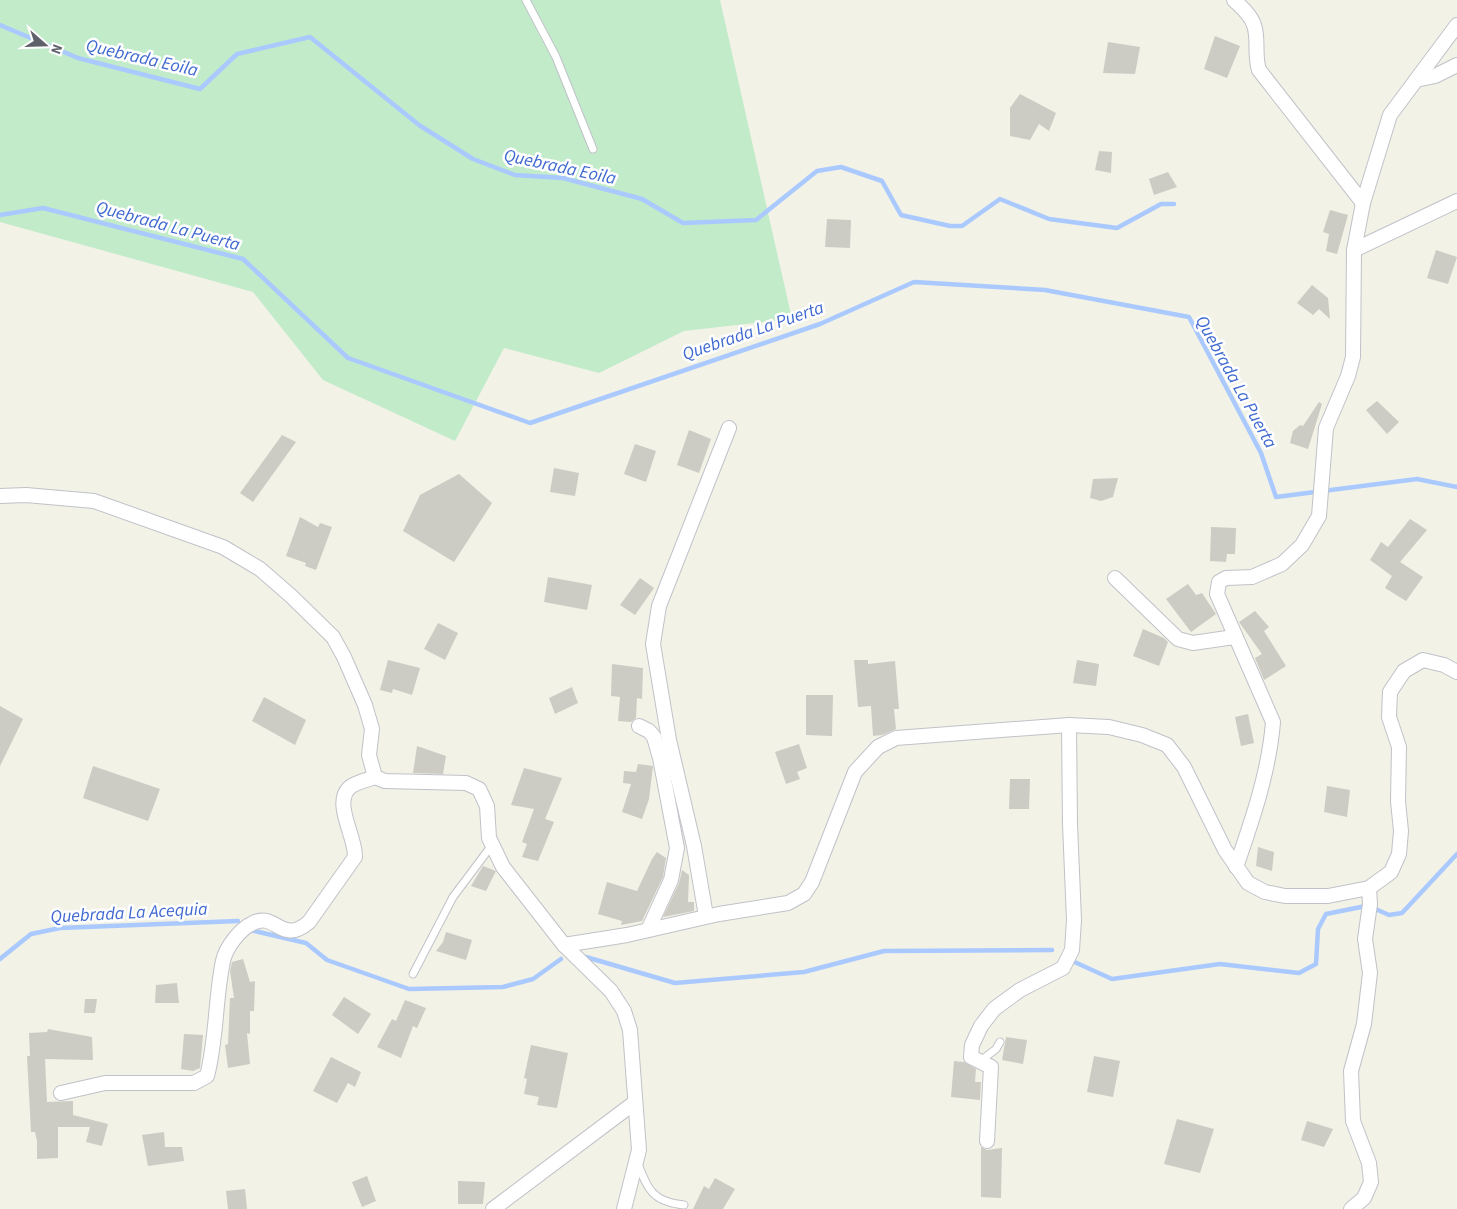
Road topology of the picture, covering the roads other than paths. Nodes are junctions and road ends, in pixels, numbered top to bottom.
1 (526, 0) edge
2 (1234, 0) edge
3 (1457, 24) edge
4 (1457, 65) edge
5 (1416, 80) junction
6 (593, 149) dead end
7 (1457, 201) edge
8 (1363, 203) junction
9 (1354, 250) junction
10 (729, 428) dead end
11 (0, 496) edge
12 (1115, 578) dead end
13 (1234, 637) junction
14 (1457, 672) edge
15 (1069, 725) junction
16 (639, 726) dead end
17 (375, 777) junction
18 (492, 844) junction
19 (1236, 867) junction
20 (1369, 888) junction
21 (706, 916) junction
22 (648, 930) junction
23 (564, 945) junction
24 (413, 974) dead end
25 (1000, 1042) dead end
26 (979, 1062) junction
27 (61, 1093) dead end
28 (634, 1103) junction
29 (987, 1141) dead end
30 (637, 1161) junction
31 (684, 1205) dead end
32 (671, 1206) edge
33 (493, 1209) edge
34 (624, 1209) edge
35 (1351, 1209) edge

1 - 6 lane
2 - 8 street
3 - 5 street
4 - 5 street
5 - 8 street
7 - 9 street
8 - 9 street
9 - 13 street
10 - 21 street
11 - 17 street
12 - 13 street
13 - 19 street
14 - 20 street
15 - 19 street
15 - 21 street
15 - 26 street
16 - 22 street
17 - 18 street
17 - 27 street
18 - 23 street
18 - 24 lane
19 - 20 street
20 - 35 street
21 - 22 street
22 - 23 street
23 - 28 street
25 - 26 lane
26 - 29 street
28 - 30 street
28 - 33 street
30 - 32 lane
30 - 34 street
31 - 32 lane

